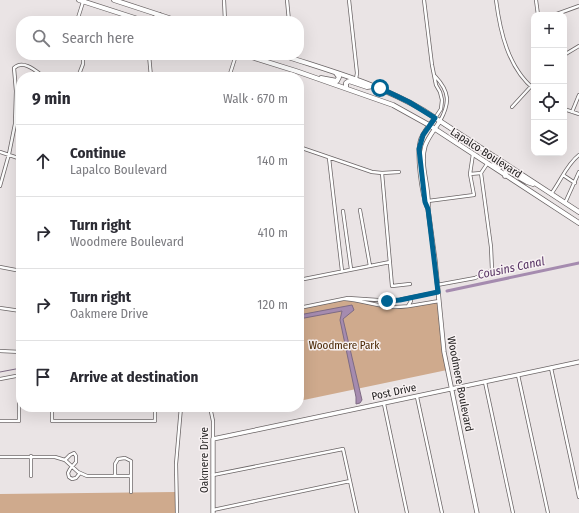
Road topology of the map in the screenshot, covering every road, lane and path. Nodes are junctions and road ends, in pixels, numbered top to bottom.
1 (114, 0) edge
2 (224, 0) edge
3 (287, 0) edge
4 (349, 0) edge
5 (424, 0) edge
6 (496, 0) edge
7 (536, 0) edge
8 (81, 1) edge
9 (91, 2) edge
10 (132, 6) junction
11 (579, 6) edge
12 (538, 12) edge
13 (562, 12) edge
14 (160, 15) edge
15 (78, 16) edge
16 (129, 16) joint
17 (226, 16) edge
18 (289, 16) edge
19 (579, 46) edge
20 (567, 53) edge
21 (83, 60) edge
22 (149, 60) edge
23 (234, 60) edge
24 (260, 60) edge
25 (304, 60) edge
26 (37, 72) edge
27 (80, 72) edge
28 (150, 72) edge
29 (231, 72) edge
30 (296, 72) edge
31 (336, 73) junction
32 (304, 75) edge
33 (435, 76) junction
34 (314, 78) junction
35 (356, 79) junction
36 (375, 86) junction
37 (531, 87) joint
38 (346, 88) junction
39 (16, 91) edge
40 (16, 91) edge
41 (579, 96) edge
42 (512, 106) dead end
43 (567, 110) edge
44 (572, 112) junction
45 (579, 114) edge
46 (16, 118) joint
47 (435, 118) junction
48 (440, 121) junction
49 (429, 125) junction
50 (435, 129) junction
51 (464, 148) junction
52 (304, 150) edge
53 (0, 152) edge
54 (9, 154) junction
55 (473, 154) junction
56 (579, 155) edge
57 (16, 157) edge
58 (329, 158) junction
59 (502, 162) junction
60 (487, 164) junction
61 (399, 172) dead end
62 (579, 172) edge
63 (382, 173) junction
64 (481, 173) junction
65 (470, 174) junction
66 (564, 175) junction
67 (505, 176) junction
68 (575, 183) junction
69 (537, 185) junction
70 (0, 186) edge
71 (551, 194) junction
72 (427, 201) junction
73 (565, 203) junction
74 (360, 210) dead end
75 (343, 211) dead end
76 (579, 212) edge
77 (579, 223) edge
78 (390, 262) junction
79 (370, 266) junction
80 (0, 267) edge
81 (351, 269) junction
82 (16, 270) edge
83 (342, 271) junction
84 (304, 279) edge
85 (410, 284) dead end
86 (437, 285) junction
87 (438, 292) junction
88 (408, 298) junction
89 (341, 299) junction
90 (439, 300) junction
91 (407, 306) junction
92 (304, 307) edge
93 (0, 308) edge
94 (16, 310) edge
95 (0, 351) edge
96 (16, 352) edge
97 (579, 362) edge
98 (551, 368) junction
99 (518, 375) junction
100 (16, 376) edge
101 (0, 379) edge
102 (485, 382) junction
103 (451, 390) junction
104 (417, 397) junction
105 (384, 404) junction
106 (19, 412) edge
107 (52, 412) edge
108 (155, 412) edge
109 (181, 412) edge
110 (211, 412) edge
111 (0, 421) edge
112 (213, 439) junction
113 (0, 456) edge
114 (31, 456) junction
115 (65, 460) junction
116 (72, 466) junction
117 (80, 473) junction
118 (31, 476) dead end
119 (115, 476) junction
120 (131, 476) junction
121 (213, 476) junction
122 (350, 481) junction
123 (131, 492) dead end
124 (579, 496) edge
125 (213, 512) edge
126 (177, 513) edge
127 (357, 513) edge
128 (407, 513) edge
129 (442, 513) edge
130 (478, 513) edge
131 (513, 513) edge
132 (548, 513) edge

1 - 10 main road
2 - 17 street
3 - 18 street
4 - 35 street
5 - 33 street
6 - 37 street
7 - 12 street
8 - 9 main road
8 - 15 street
9 - 16 main road
10 - 14 main road
10 - 16 main road
11 - 13 street
19 - 20 street
21 - 27 street
22 - 28 street
23 - 29 street
24 - 30 main road, Lapalco Boulevard
25 - 31 main road, Lapalco Boulevard
26 - 39 street
31 - 34 main road
31 - 35 main road, Lapalco Boulevard
32 - 34 main road, Lapalco Boulevard
33 - 47 street
33 - 48 street
34 - 38 main road, Lapalco Boulevard
35 - 36 main road, Lapalco Boulevard
36 - 38 main road
36 - 47 main road, Lapalco Boulevard
37 - 42 street
38 - 49 main road, Lapalco Boulevard
40 - 46 street
41 - 44 street
43 - 44 street
44 - 45 street
46 - 54 street
47 - 48 main road, Lapalco Boulevard
47 - 49 street, Woodmere Boulevard
48 - 50 street, Woodmere Boulevard
48 - 59 main road, Lapalco Boulevard
49 - 50 main road, Lapalco Boulevard
49 - 72 street, Woodmere Boulevard
50 - 51 main road, Lapalco Boulevard
50 - 72 street, Woodmere Boulevard
51 - 55 main road, Lapalco Boulevard
51 - 59 main road
52 - 58 street
53 - 54 street
54 - 57 street
54 - 70 street
55 - 60 main road, Lapalco Boulevard
55 - 65 street
56 - 66 street
58 - 63 street
58 - 83 street
59 - 69 main road, Lapalco Boulevard
60 - 64 street
60 - 67 main road, Lapalco Boulevard
61 - 63 street
62 - 68 street
63 - 78 street
64 - 65 street
64 - 86 street
65 - 72 street
66 - 68 street
66 - 71 street
67 - 69 main road
67 - 77 main road, Lapalco Boulevard
68 - 73 street
69 - 71 main road, Lapalco Boulevard
71 - 73 main road, Lapalco Boulevard
72 - 86 street, Woodmere Boulevard
73 - 76 main road, Lapalco Boulevard
74 - 79 street
75 - 81 street
78 - 79 street
78 - 85 street
79 - 81 street
80 - 82 street
81 - 83 street
83 - 84 street
86 - 87 street, Woodmere Boulevard
87 - 88 street
87 - 90 street, Woodmere Boulevard
88 - 89 street
88 - 91 street
89 - 91 street
89 - 92 street
90 - 91 street
90 - 103 street, Woodmere Boulevard
93 - 94 street
95 - 96 street
97 - 98 street, Post Drive
98 - 99 street, Post Drive
98 - 124 street
99 - 102 street, Post Drive
99 - 132 street
100 - 101 street
102 - 103 street, Post Drive
102 - 131 street
103 - 104 street, Post Drive
103 - 130 street, Woodmere Boulevard
104 - 105 street, Post Drive
104 - 129 street
105 - 112 street, Post Drive
105 - 128 street
106 - 111 street
107 - 108 street
109 - 126 street
110 - 112 street, Oakmere Drive
112 - 121 street, Oakmere Drive
113 - 114 street
114 - 115 street
114 - 118 street
115 - 116 street
115 - 116 street
116 - 117 street
116 - 117 street
117 - 119 street
119 - 120 street
119 - 120 street
120 - 123 street
121 - 122 street
121 - 125 street, Oakmere Drive
122 - 125 street
122 - 127 street

